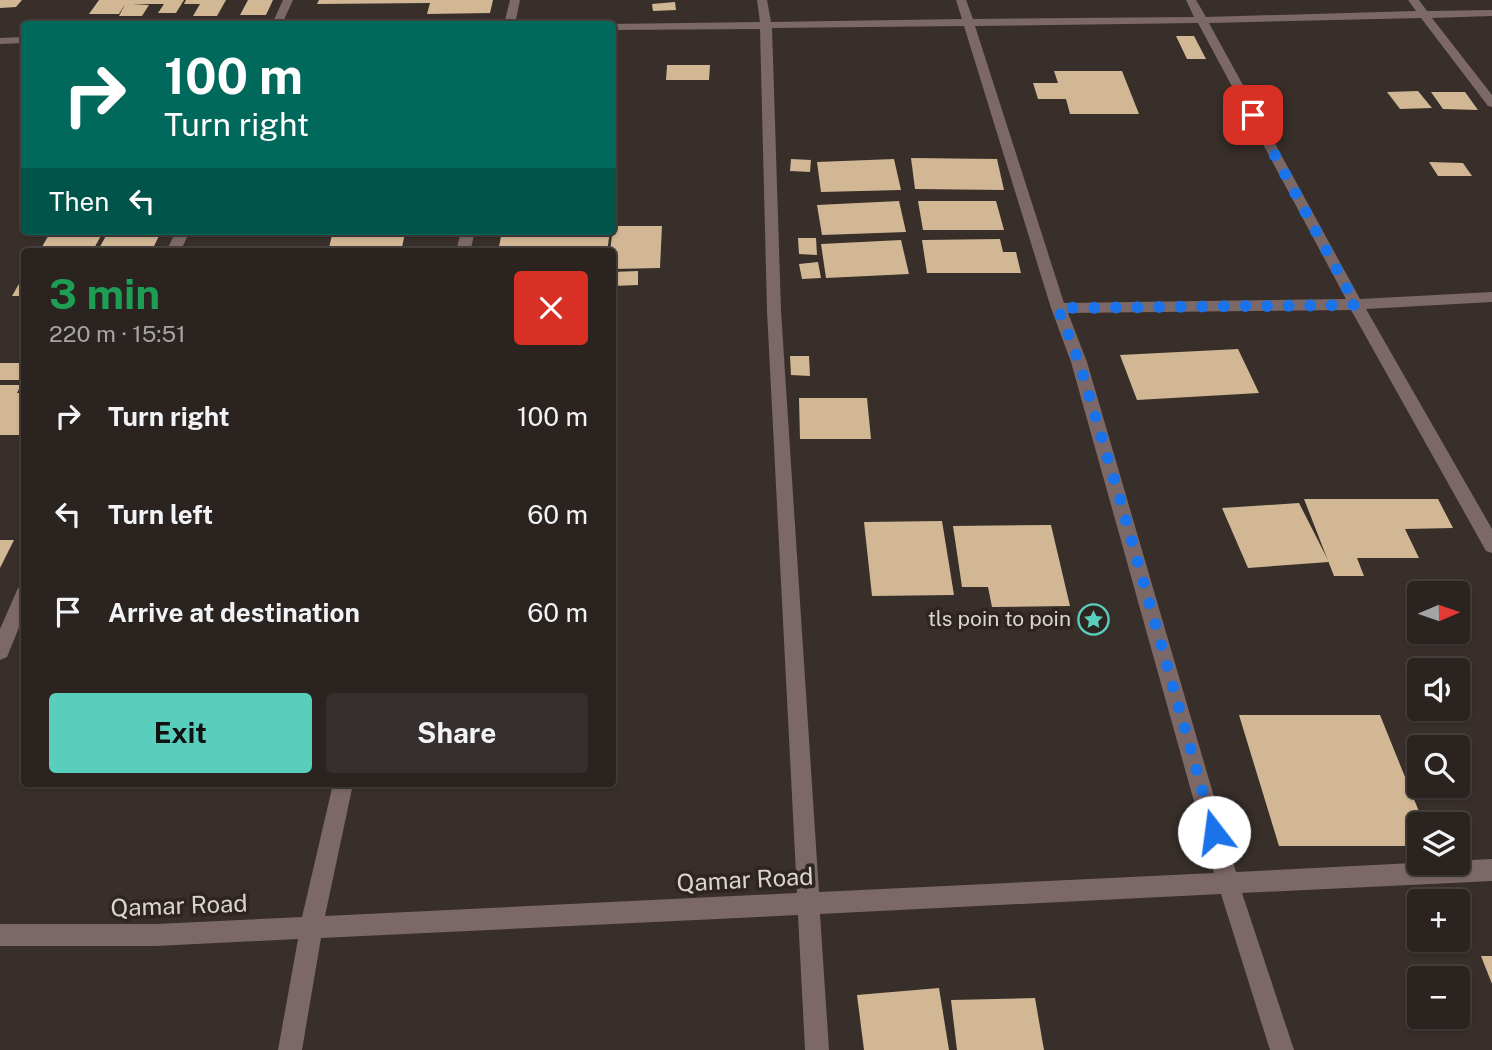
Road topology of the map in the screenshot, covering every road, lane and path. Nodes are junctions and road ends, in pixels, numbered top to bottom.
1 (288, 0) edge
2 (515, 0) edge
3 (762, 0) edge
4 (961, 0) edge
5 (1191, 0) edge
6 (1413, 0) edge
7 (1492, 13) edge
8 (1423, 14) junction
9 (1201, 20) junction
10 (278, 21) edge
11 (511, 21) edge
12 (967, 21) junction
13 (766, 25) junction
14 (616, 27) edge
15 (21, 40) edge
16 (0, 41) edge
17 (1492, 103) edge
18 (1492, 297) edge
19 (1356, 305) junction
20 (1058, 308) junction
21 (1492, 545) edge
22 (21, 601) edge
23 (0, 651) edge
24 (342, 787) edge
25 (1492, 870) edge
26 (1228, 883) junction
27 (807, 903) junction
28 (312, 928) junction
29 (0, 935) edge
30 (290, 1050) edge
31 (817, 1050) edge
32 (1282, 1050) edge

1 - 10 street
2 - 11 street
3 - 13 street
4 - 12 street
5 - 9 street
6 - 8 street
7 - 8 street
8 - 9 street
8 - 17 street
9 - 12 street
9 - 19 street
12 - 13 street
12 - 20 street
13 - 14 street
13 - 27 street
15 - 16 street
18 - 19 street
19 - 20 street
19 - 21 street
20 - 26 street
22 - 23 street
24 - 28 street
25 - 26 street, Qamar Road
26 - 27 street, Qamar Road
26 - 32 street
27 - 28 street, Qamar Road
27 - 31 street
28 - 29 street, Qamar Road
28 - 30 street

